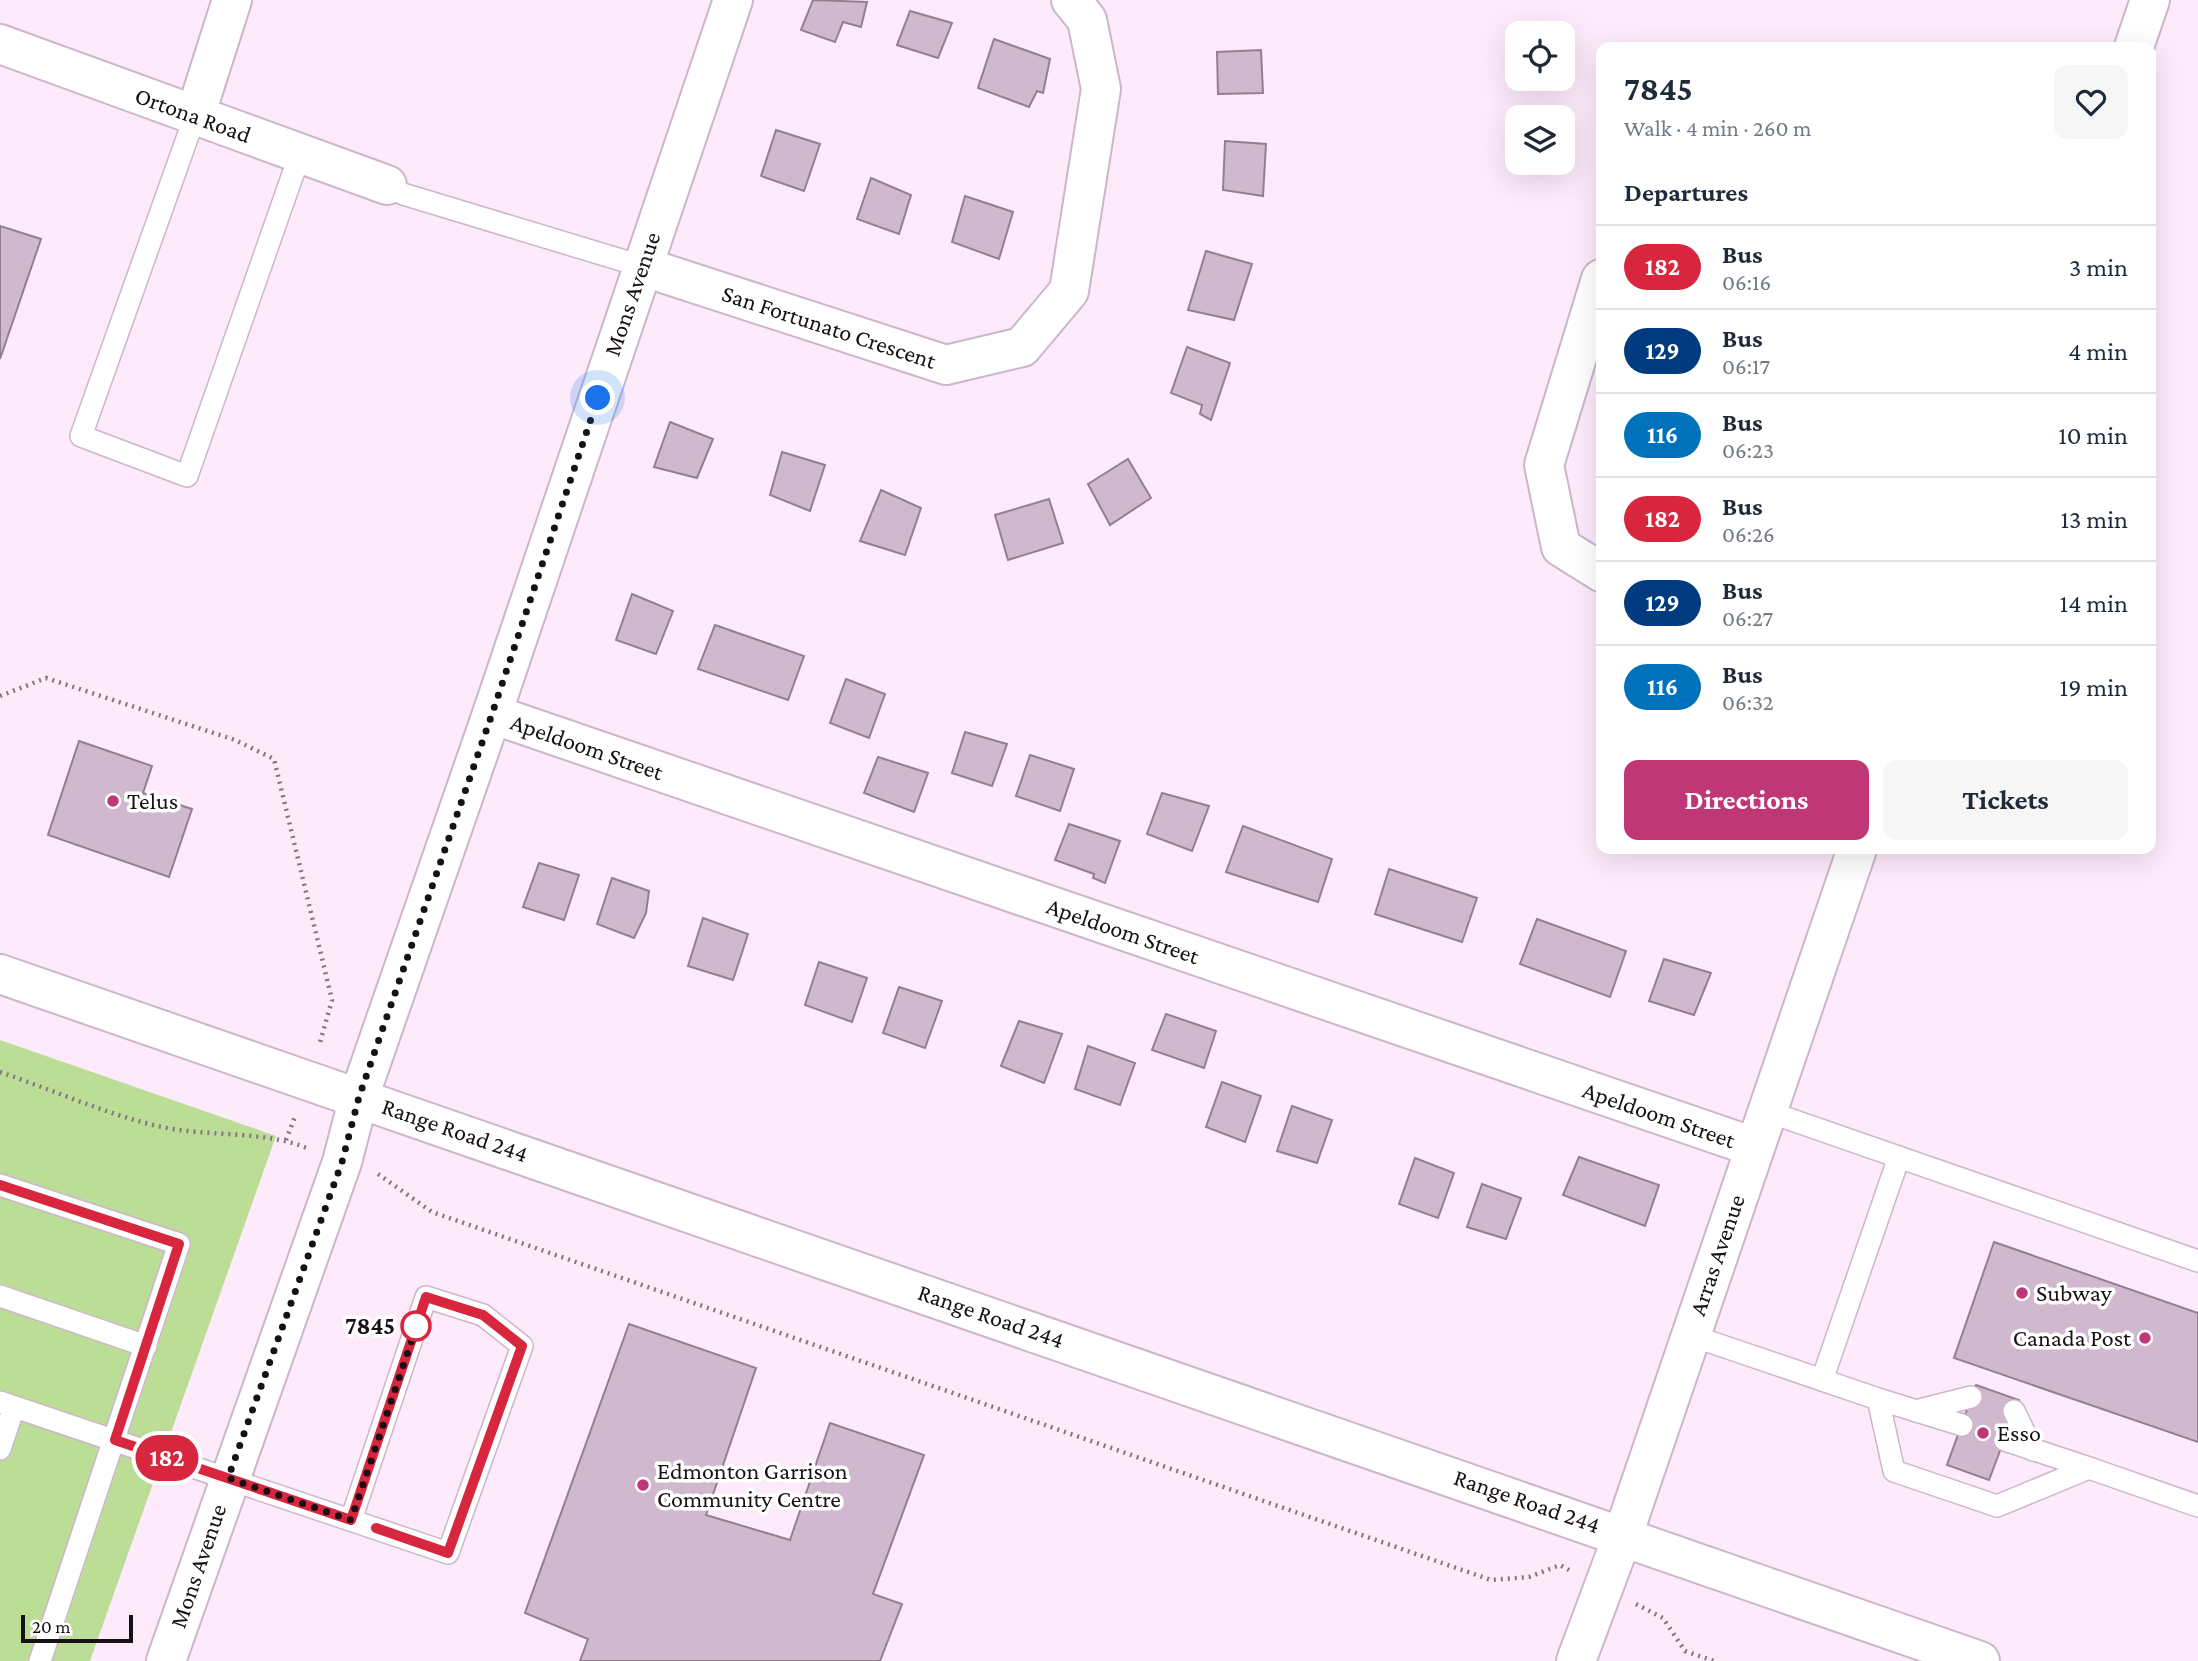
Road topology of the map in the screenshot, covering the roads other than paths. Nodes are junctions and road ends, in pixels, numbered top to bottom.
1 (232, 0) edge
2 (733, 0) edge
3 (1071, 0) edge
4 (2150, 0) edge
5 (2136, 42) edge
6 (0, 44) edge
7 (195, 116) junction
8 (300, 154) junction
9 (395, 190) joint
10 (641, 266) junction
11 (1596, 295) edge
12 (1596, 569) edge
13 (492, 714) junction
14 (1855, 854) edge
15 (0, 974) edge
16 (359, 1097) junction
17 (1766, 1111) junction
18 (1754, 1147) junction
19 (1899, 1157) junction
20 (0, 1185) edge
21 (2198, 1261) edge
22 (0, 1296) edge
23 (1690, 1335) junction
24 (146, 1346) junction
25 (1822, 1380) junction
26 (1971, 1397) dead end
27 (1878, 1399) junction
28 (7, 1404) edge
29 (1916, 1411) junction
30 (2014, 1411) dead end
31 (1962, 1425) dead end
32 (115, 1440) junction
33 (2006, 1440) dead end
34 (0, 1449) edge
35 (2033, 1450) junction
36 (2089, 1468) junction
37 (228, 1478) junction
38 (2198, 1506) edge
39 (351, 1520) junction
40 (1623, 1535) junction
41 (40, 1661) edge
42 (166, 1661) edge
43 (1576, 1661) edge
44 (1980, 1661) edge

1 - 7 street
2 - 10 street, Mons Avenue
3 - 10 street, San Fortunato Crescent
4 - 5 street
6 - 7 street, Ortona Road
7 - 8 street, Ortona Road
7 - 8 lane
8 - 9 street, Ortona Road
9 - 10 lane
10 - 13 street, Mons Avenue
11 - 12 street
13 - 16 street, Mons Avenue
13 - 18 street, Apeldoom Street
14 - 17 street, Arras Avenue
15 - 16 street, Range Road 244
16 - 37 street, Mons Avenue
16 - 40 street, Range Road 244
17 - 18 street, Arras Avenue
17 - 19 lane
18 - 23 street, Arras Avenue
19 - 21 lane
19 - 25 lane
20 - 24 lane
22 - 24 lane
23 - 25 lane
23 - 40 street, Arras Avenue
24 - 32 lane
25 - 27 lane
26 - 29 lane
27 - 29 lane
27 - 36 lane
28 - 32 lane
28 - 34 lane
29 - 31 lane
30 - 35 lane
32 - 37 lane
32 - 41 lane
33 - 35 lane
35 - 36 lane
36 - 38 lane
37 - 39 lane
37 - 42 street, Mons Avenue
39 - 39 lane
40 - 43 street, Arras Avenue
40 - 44 street, Range Road 244

